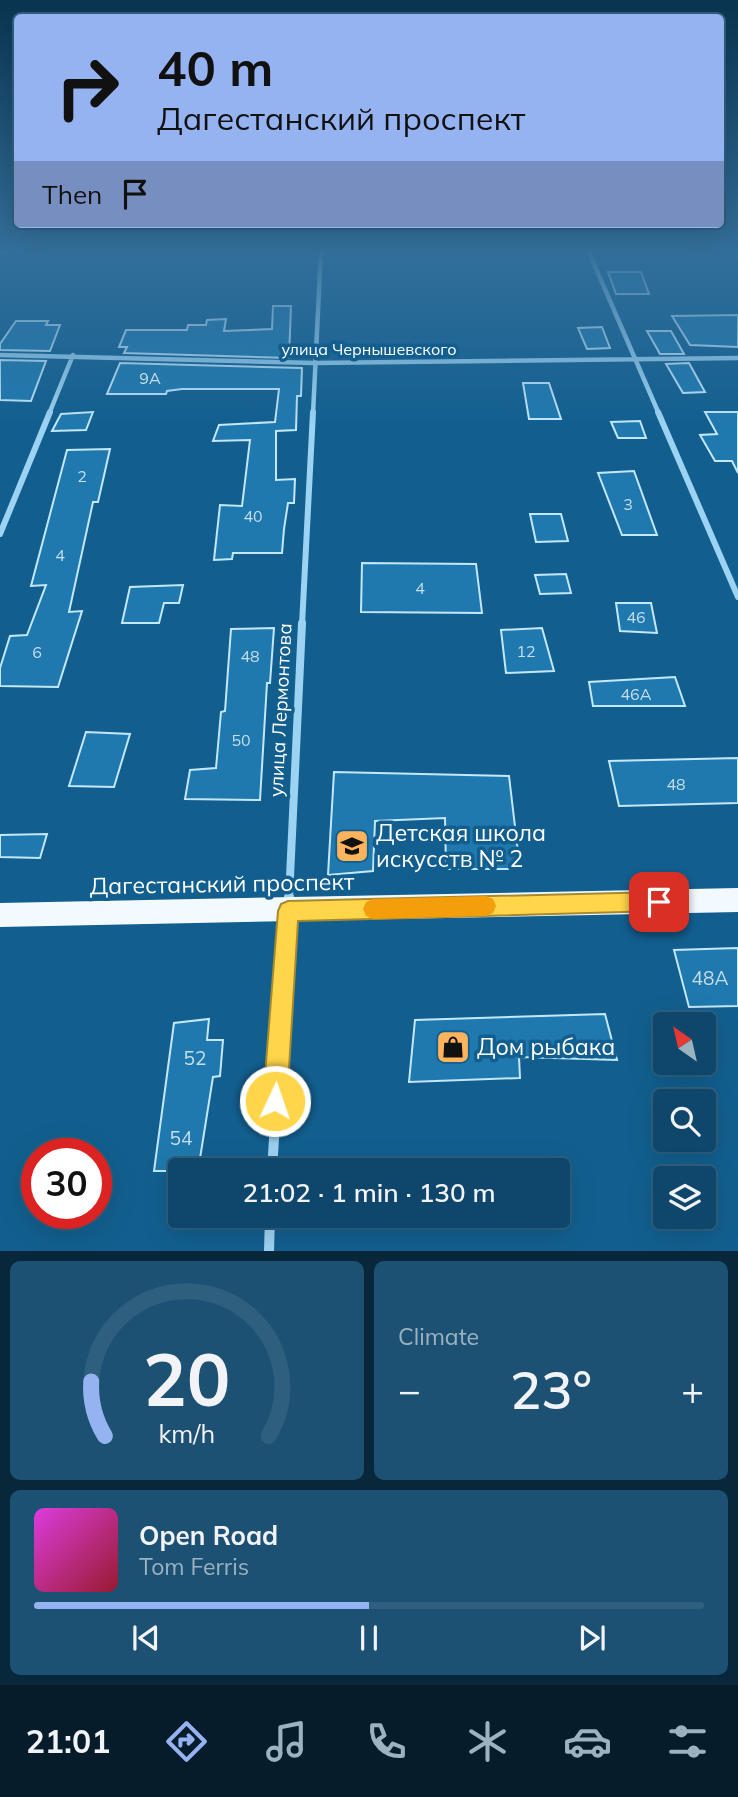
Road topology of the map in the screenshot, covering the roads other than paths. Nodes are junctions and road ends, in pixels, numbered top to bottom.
1 (317, 308) edge
2 (613, 308) edge
3 (0, 355) edge
4 (73, 355) junction
5 (634, 358) junction
6 (738, 358) edge
7 (314, 363) junction
8 (0, 534) edge
9 (738, 597) edge
10 (738, 900) edge
11 (288, 911) junction
12 (0, 915) edge
13 (273, 1158) edge
14 (270, 1228) edge
15 (269, 1251) edge

1 - 7 street, улица Лермонтова
2 - 5 street
3 - 4 street, улица Чернышевского
4 - 7 street, улица Чернышевского
4 - 8 street
5 - 6 street, улица Чернышевского
5 - 7 street, улица Чернышевского
5 - 9 street
7 - 11 street, улица Лермонтова
10 - 11 highway, Дагестанский проспект
11 - 12 highway, Дагестанский проспект
11 - 13 street, улица Лермонтова
14 - 15 street

